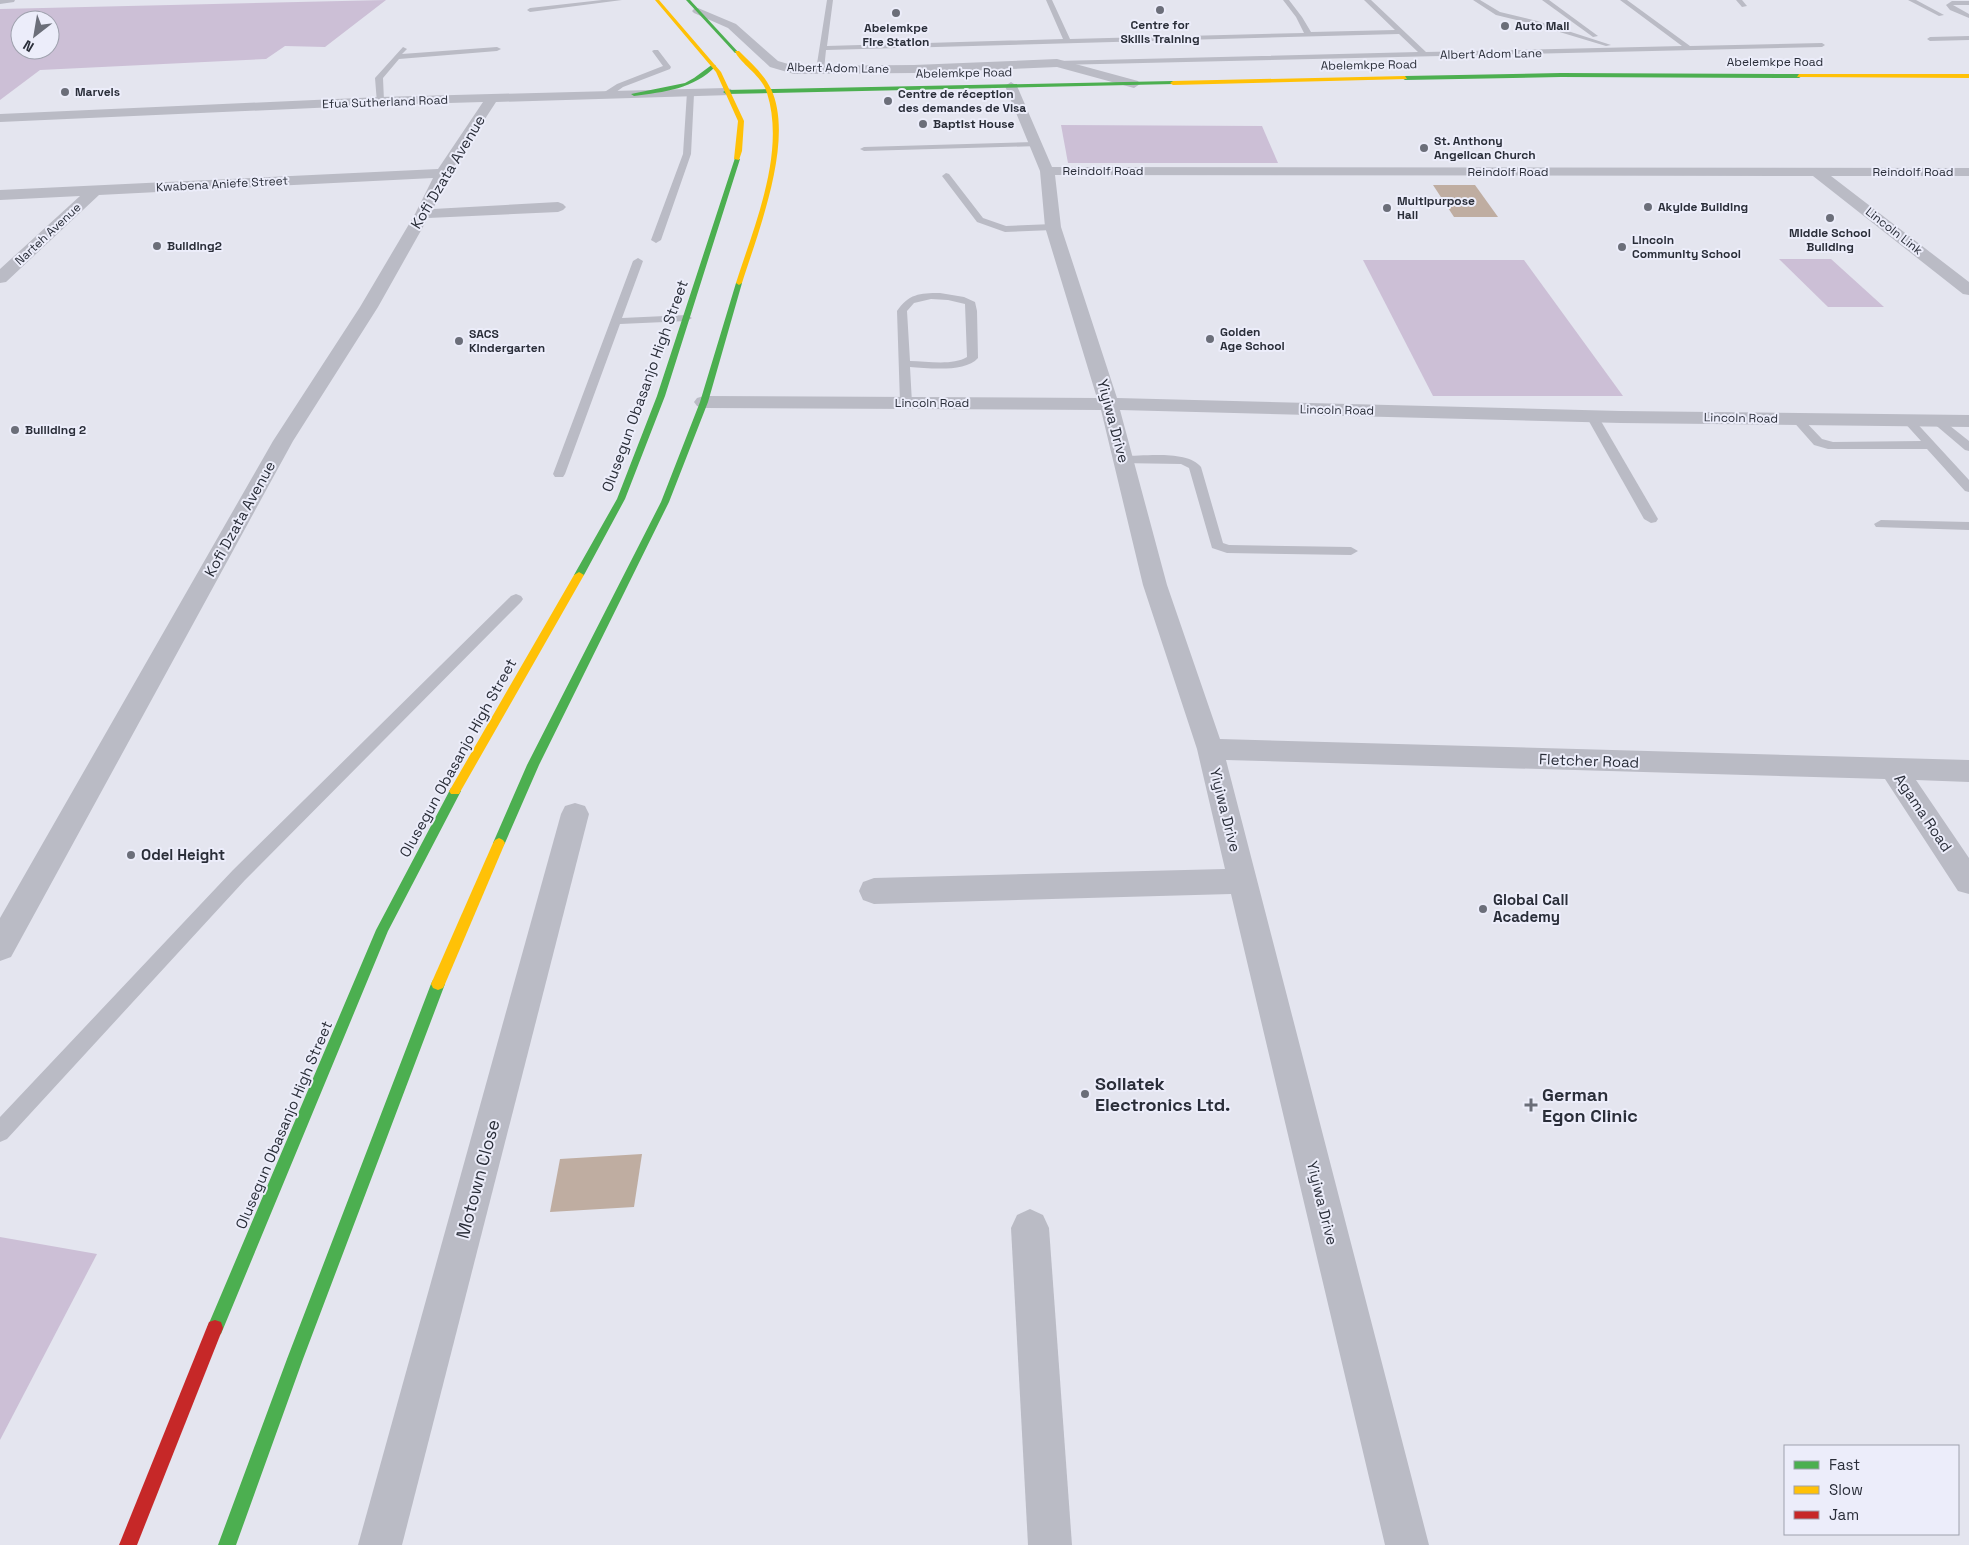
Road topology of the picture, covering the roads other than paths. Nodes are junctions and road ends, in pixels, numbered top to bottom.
1 (10, 0) edge
2 (619, 0) edge
3 (657, 0) edge
4 (688, 0) edge
5 (830, 0) edge
6 (1049, 0) edge
7 (1286, 0) edge
8 (1367, 0) edge
9 (1476, 0) edge
10 (1545, 0) edge
11 (1623, 0) edge
12 (1911, 0) edge
13 (0, 1) edge
14 (1969, 3) edge
15 (530, 10) dead end
16 (698, 11) junction
17 (1941, 15) dead end
18 (1969, 16) edge
19 (1399, 32) junction
20 (1308, 34) junction
21 (1969, 38) edge
22 (1930, 39) dead end
23 (1067, 41) junction
24 (406, 45) dead end
25 (1608, 45) junction
26 (1822, 45) dead end
27 (824, 48) junction
28 (497, 49) dead end
29 (1685, 49) junction
30 (656, 51) dead end
31 (1618, 51) junction
32 (1425, 55) junction
33 (396, 57) junction
34 (1057, 63) junction
35 (713, 66) junction
36 (820, 70) junction
37 (1969, 76) edge
38 (1134, 84) junction
39 (1011, 86) junction
40 (770, 91) junction
41 (726, 92) junction
42 (634, 94) junction
43 (690, 94) junction
44 (606, 95) junction
45 (492, 98) junction
46 (380, 101) junction
47 (0, 118) edge
48 (1035, 144) junction
49 (864, 149) dead end
50 (1047, 171) junction
51 (1969, 172) edge
52 (443, 173) junction
53 (1818, 173) junction
54 (946, 176) dead end
55 (96, 190) junction
56 (0, 195) edge
57 (558, 207) dead end
58 (423, 214) junction
59 (1053, 227) junction
60 (656, 240) dead end
61 (638, 261) dead end
62 (0, 278) edge
63 (1969, 290) edge
64 (687, 318) junction
65 (617, 321) junction
66 (906, 364) junction
67 (704, 402) junction
68 (906, 403) junction
69 (1109, 404) junction
70 (1592, 416) junction
71 (1797, 419) junction
72 (1908, 420) junction
73 (1936, 420) junction
74 (1969, 421) edge
75 (1931, 445) junction
76 (1969, 447) edge
77 (1124, 460) junction
78 (559, 474) dead end
79 (1969, 488) edge
80 (1651, 519) dead end
81 (1881, 524) dead end
82 (1969, 526) edge
83 (1351, 551) dead end
84 (516, 599) dead end
85 (1210, 749) junction
86 (1894, 770) junction
87 (1969, 771) edge
88 (576, 814) dead end
89 (1242, 881) junction
90 (1969, 882) edge
91 (874, 891) dead end
92 (0, 947) edge
93 (0, 1132) edge
94 (1030, 1228) dead end
95 (128, 1545) edge
96 (227, 1545) edge
97 (380, 1545) edge
98 (1050, 1545) edge
99 (1407, 1545) edge

1 - 13 street
2 - 15 lane
3 - 35 main road, Olusegun Obasanjo High Street
4 - 16 main road
5 - 27 lane
6 - 23 lane
7 - 20 lane
8 - 19 lane
9 - 25 lane
10 - 25 lane
11 - 29 lane
12 - 17 lane
14 - 18 lane
16 - 36 street, Albert Adom Lane
16 - 40 main road
19 - 20 lane
19 - 32 lane
20 - 23 lane
21 - 22 lane
23 - 27 lane
24 - 33 lane
25 - 31 lane
26 - 29 lane, Albert Adom Lane
27 - 36 lane
28 - 33 lane
29 - 31 lane, Albert Adom Lane
30 - 44 lane
31 - 32 lane, Albert Adom Lane
32 - 34 lane, Albert Adom Lane
33 - 46 lane
34 - 36 street, Albert Adom Lane
34 - 38 street, Albert Adom Lane
35 - 41 main road, Olusegun Obasanjo High Street
35 - 42 main road
37 - 38 main road, Abelemkpe Road
38 - 39 main road, Abelemkpe Road
39 - 40 main road, Abelemkpe Road
39 - 48 street, Yiyiwa Drive
40 - 41 main road, Efua Sutherland Road
40 - 67 main road
41 - 43 street, Efua Sutherland Road
41 - 64 main road, Olusegun Obasanjo High Street
42 - 43 street, Efua Sutherland Road
42 - 44 street, Efua Sutherland Road
43 - 60 lane
44 - 45 street, Efua Sutherland Road
45 - 46 street, Efua Sutherland Road
45 - 52 street, Kofi Dzata Avenue
46 - 47 street, Efua Sutherland Road
48 - 49 lane
48 - 50 street, Yiyiwa Drive
50 - 53 street, Reindolf Road
50 - 59 street, Yiyiwa Drive
51 - 53 street, Reindolf Road
52 - 55 street, Kwabena Aniefe Street
52 - 58 street, Kofi Dzata Avenue
53 - 63 street, Lincoln Link
54 - 59 lane
55 - 56 street, Kwabena Aniefe Street
55 - 62 street, Narteh Avenue
57 - 58 street
58 - 92 street, Kofi Dzata Avenue
59 - 69 street, Yiyiwa Drive
61 - 65 lane
64 - 65 lane
64 - 95 main road, Olusegun Obasanjo High Street
65 - 78 lane
66 - 66 lane
66 - 68 lane
67 - 68 street, Lincoln Road
67 - 96 main road
68 - 69 street, Lincoln Road
69 - 70 street, Lincoln Road
69 - 77 street, Yiyiwa Drive
70 - 71 street, Lincoln Road
70 - 80 lane
71 - 72 street, Lincoln Road
71 - 75 lane
72 - 73 street, Lincoln Road
72 - 75 lane
73 - 74 street, Lincoln Road
73 - 76 lane
75 - 79 lane
77 - 83 lane
77 - 85 street, Yiyiwa Drive
81 - 82 lane
84 - 93 lane
85 - 86 street, Fletcher Road
85 - 89 street, Yiyiwa Drive
86 - 87 street, Fletcher Road
86 - 90 street, Agama Road
88 - 97 street, Motown Close
89 - 91 street
89 - 99 street, Yiyiwa Drive
94 - 98 street

